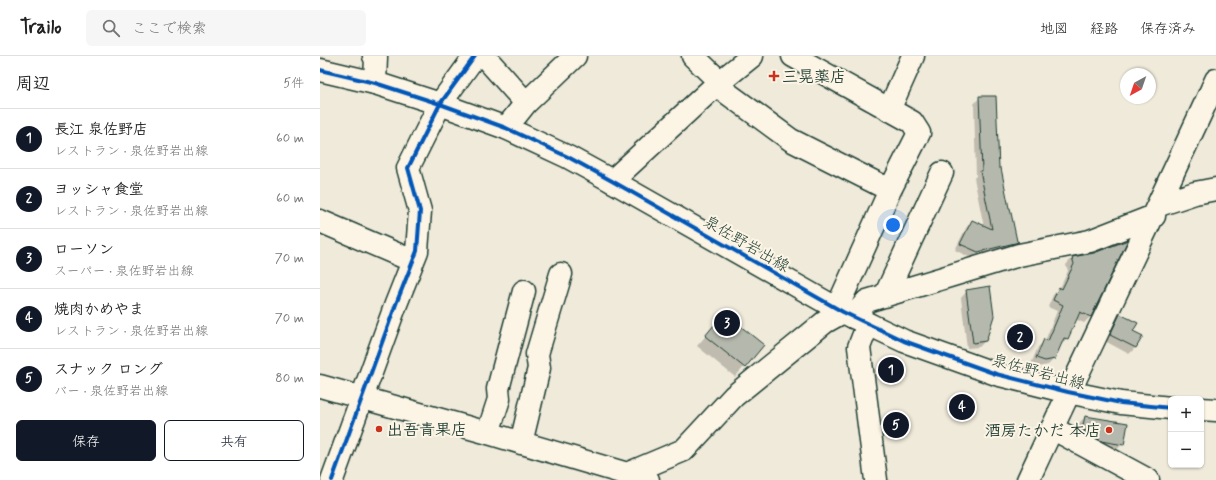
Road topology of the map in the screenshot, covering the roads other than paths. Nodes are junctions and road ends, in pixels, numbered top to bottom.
1 (374, 56) edge
2 (475, 56) edge
3 (484, 56) edge
4 (575, 56) edge
5 (693, 56) edge
6 (752, 56) edge
7 (793, 56) edge
8 (912, 56) edge
9 (320, 71) edge
10 (1216, 80) edge
11 (375, 83) junction
12 (718, 84) junction
13 (526, 103) junction
14 (440, 104) junction
15 (889, 110) junction
16 (506, 128) junction
17 (942, 172) dead end
18 (612, 181) junction
19 (1216, 189) edge
20 (890, 190) junction
21 (1156, 210) junction
22 (320, 221) edge
23 (413, 261) junction
24 (561, 274) dead end
25 (524, 290) dead end
26 (885, 296) junction
27 (850, 315) junction
28 (320, 386) edge
29 (1068, 392) junction
30 (361, 399) junction
31 (1168, 408) edge
32 (1204, 409) edge
33 (1216, 410) edge
34 (1052, 428) junction
35 (488, 433) junction
36 (521, 443) junction
37 (627, 474) junction
38 (332, 480) edge
39 (648, 480) edge
40 (876, 480) edge
41 (1028, 480) edge
42 (1148, 480) edge

1 - 11 street
2 - 14 street
3 - 13 street
4 - 13 street
5 - 12 street
6 - 12 street
7 - 15 street
8 - 15 street
9 - 11 street, 泉佐野岩出線
10 - 21 street
11 - 14 street, 泉佐野岩出線
12 - 18 street
12 - 20 street
13 - 16 street
14 - 16 street, 泉佐野岩出線
14 - 23 street
15 - 20 street
16 - 18 street, 泉佐野岩出線
17 - 26 street
18 - 27 street, 泉佐野岩出線
19 - 21 street
20 - 27 street
21 - 26 street
21 - 29 street
22 - 23 street
23 - 30 street
24 - 36 street
25 - 35 street
26 - 27 street
27 - 29 street, 泉佐野岩出線
27 - 37 street
27 - 40 street
28 - 30 street
29 - 31 street, 泉佐野岩出線
29 - 34 street
30 - 35 street
30 - 38 street
32 - 33 street
34 - 41 street
34 - 42 street
35 - 36 street
36 - 37 street
37 - 39 street

